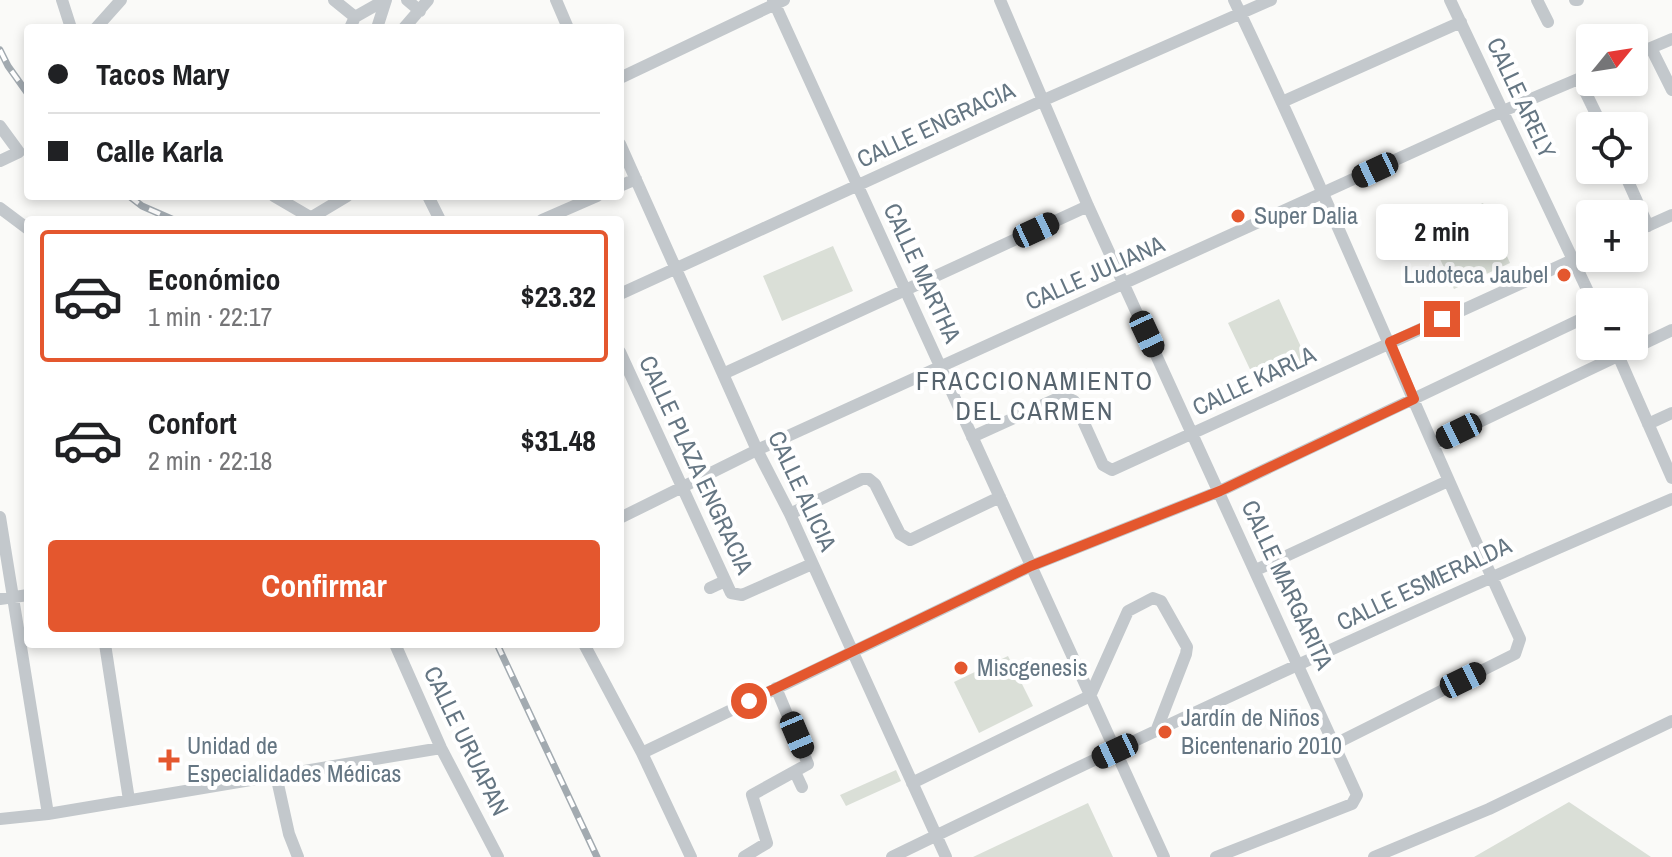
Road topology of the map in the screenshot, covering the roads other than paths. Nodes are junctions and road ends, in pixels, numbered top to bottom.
1 (62, 0) edge
2 (121, 0) edge
3 (334, 0) edge
4 (386, 0) edge
5 (407, 0) edge
6 (428, 0) edge
7 (556, 0) edge
8 (1000, 0) edge
9 (1234, 0) edge
10 (1271, 0) edge
11 (1450, 0) edge
12 (1537, 0) edge
13 (777, 1) edge
14 (420, 11) junction
15 (1241, 14) junction
16 (352, 22) edge
17 (1461, 22) junction
18 (1548, 22) dead end
19 (70, 24) edge
20 (100, 24) edge
21 (378, 24) edge
22 (408, 24) edge
23 (566, 24) edge
24 (1672, 39) edge
25 (1651, 48) junction
26 (1648, 49) edge
27 (624, 76) edge
28 (1576, 79) edge
29 (1672, 90) edge
30 (1044, 100) junction
31 (1282, 102) junction
32 (1503, 111) junction
33 (0, 126) edge
34 (624, 153) edge
35 (0, 161) edge
36 (636, 179) junction
37 (624, 184) edge
38 (857, 185) junction
39 (1323, 193) junction
40 (281, 200) edge
41 (341, 200) edge
42 (588, 200) edge
43 (1088, 206) junction
44 (0, 208) edge
45 (1672, 215) edge
46 (310, 216) edge
47 (317, 216) edge
48 (551, 216) edge
49 (24, 226) edge
50 (1648, 226) edge
51 (1576, 259) edge
52 (1573, 260) junction
53 (676, 270) junction
54 (1124, 285) junction
55 (1586, 288) edge
56 (906, 291) junction
57 (624, 292) edge
58 (1576, 322) edge
59 (1672, 330) edge
60 (1648, 339) edge
61 (1390, 342) junction
62 (624, 360) edge
63 (1597, 360) edge
64 (1620, 360) edge
65 (940, 367) junction
66 (725, 373) junction
67 (1414, 399) junction
68 (1672, 413) edge
69 (1648, 424) junction
70 (1193, 433) junction
71 (972, 437) junction
72 (1433, 444) junction
73 (757, 450) junction
74 (1672, 478) edge
75 (1448, 481) junction
76 (684, 487) junction
77 (1220, 491) junction
78 (1000, 497) junction
79 (1672, 499) edge
80 (790, 514) junction
81 (624, 516) edge
82 (0, 517) edge
83 (812, 564) junction
84 (1031, 566) junction
85 (1256, 570) junction
86 (1491, 576) junction
87 (725, 581) junction
88 (710, 588) dead end
89 (6, 598) edge
90 (106, 648) edge
91 (397, 648) edge
92 (586, 648) edge
93 (852, 652) junction
94 (1300, 666) junction
95 (776, 688) junction
96 (1090, 696) junction
97 (1672, 721) edge
98 (1157, 729) junction
99 (1335, 744) junction
100 (441, 748) junction
101 (1115, 751) junction
102 (642, 753) junction
103 (795, 772) junction
104 (276, 775) junction
105 (912, 783) junction
106 (802, 787) dead end
107 (129, 800) junction
108 (48, 814) junction
109 (0, 819) edge
110 (936, 836) junction
111 (298, 857) edge
112 (498, 857) edge
113 (691, 857) edge
114 (744, 857) edge
115 (892, 857) edge
116 (946, 857) edge
117 (1164, 857) edge
118 (1216, 857) edge
119 (1374, 857) edge

1 - 19 street
2 - 20 street
3 - 16 street
4 - 16 street
4 - 21 street
5 - 14 street
6 - 14 street
7 - 23 street
8 - 30 street, CALLE MARGARITA
9 - 15 street
10 - 15 street, CALLE ENGRACIA
11 - 17 street, CALLE ARELY
12 - 18 street
13 - 27 street
13 - 38 street, CALLE MARTHA
14 - 22 street
15 - 30 street, CALLE ENGRACIA
15 - 31 street
17 - 31 street
17 - 32 street, CALLE ARELY
24 - 25 street
25 - 26 street
25 - 29 street
28 - 32 street, CALLE JULIANA
30 - 38 street, CALLE ENGRACIA
30 - 43 street, CALLE MARGARITA
31 - 39 street
32 - 39 street, CALLE JULIANA
32 - 52 street, CALLE ARELY
33 - 35 street
34 - 36 street, CALLE ALICIA
36 - 37 street
36 - 53 street, CALLE ALICIA
38 - 53 street, CALLE ENGRACIA
38 - 56 street, CALLE MARTHA
39 - 54 street, CALLE JULIANA
39 - 61 street
40 - 46 street
41 - 47 street
42 - 48 street
43 - 54 street, CALLE MARGARITA
43 - 56 street
44 - 49 street
45 - 50 street
51 - 52 street, CALLE KARLA
52 - 55 street, CALLE ARELY
52 - 61 street, CALLE KARLA
53 - 57 street, CALLE ENGRACIA
53 - 66 street, CALLE ALICIA
54 - 65 street, CALLE JULIANA
54 - 70 street, CALLE MARGARITA
56 - 65 street, CALLE MARTHA
56 - 66 street
58 - 67 street
59 - 60 street
61 - 67 street
61 - 70 street, CALLE KARLA
62 - 76 street, CALLE PLAZA ENGRACIA
63 - 72 street
64 - 69 street
65 - 71 street, CALLE MARTHA
65 - 73 street, CALLE JULIANA
66 - 73 street, CALLE ALICIA
67 - 72 street
67 - 77 street
68 - 69 street
69 - 74 street
70 - 71 street, CALLE KARLA
70 - 77 street, CALLE MARGARITA
71 - 78 street, CALLE MARTHA
72 - 75 street
73 - 76 street, CALLE JULIANA
73 - 80 street, CALLE ALICIA
75 - 85 street
75 - 86 street
76 - 81 street, CALLE JULIANA
76 - 87 street, CALLE PLAZA ENGRACIA
77 - 84 street
77 - 85 street, CALLE MARGARITA
78 - 80 street
78 - 84 street, CALLE MARTHA
79 - 86 street, CALLE ESMERALDA
80 - 83 street, CALLE ALICIA
82 - 89 street
83 - 87 street, CALLE PLAZA ENGRACIA
83 - 93 street, CALLE ALICIA
84 - 93 street
84 - 96 street, CALLE MARTHA
85 - 94 street, CALLE MARGARITA
86 - 94 street, CALLE ESMERALDA
86 - 99 street
87 - 88 street
89 - 108 street
90 - 107 street
91 - 100 street, CALLE URUAPAN
92 - 102 street
93 - 95 street
93 - 105 street, CALLE ALICIA
94 - 98 street, CALLE ESMERALDA
94 - 99 street, CALLE MARGARITA
95 - 102 street
95 - 103 street
96 - 98 street
96 - 101 street, CALLE MARTHA
96 - 105 street
97 - 119 street
98 - 101 street, CALLE ESMERALDA
99 - 118 street, CALLE MARGARITA
100 - 104 street
100 - 112 street, CALLE URUAPAN
101 - 110 street, CALLE ESMERALDA
101 - 117 street, CALLE MARTHA
102 - 113 street
103 - 106 street
103 - 114 street
104 - 107 street
104 - 111 street
105 - 110 street, CALLE ALICIA
107 - 108 street
108 - 109 street
110 - 115 street, CALLE ESMERALDA
110 - 116 street, CALLE ALICIA

